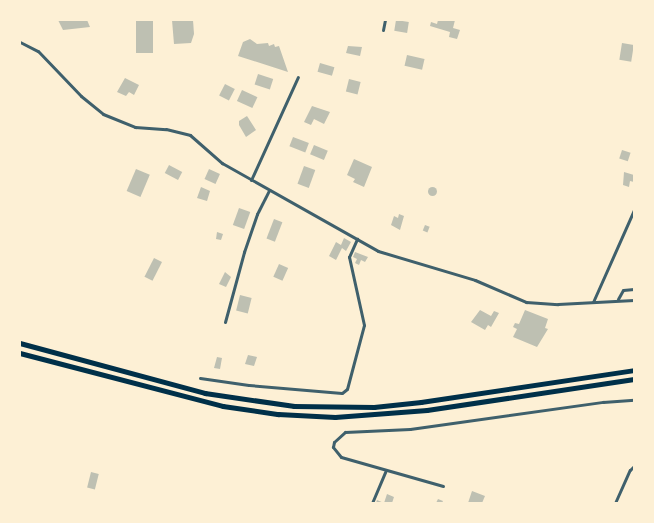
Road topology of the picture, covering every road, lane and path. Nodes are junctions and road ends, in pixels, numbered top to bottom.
1 (385, 20) edge
2 (383, 30) dead end
3 (20, 42) edge
4 (298, 77) dead end
5 (251, 180) junction
6 (269, 190) junction
7 (634, 210) edge
8 (357, 239) junction
9 (634, 289) edge
10 (618, 299) junction
11 (634, 300) edge
12 (593, 302) junction
13 (225, 322) dead end
14 (20, 344) edge
15 (20, 353) edge
16 (634, 370) edge
17 (200, 378) dead end
18 (634, 379) edge
19 (634, 400) edge
20 (634, 466) edge
21 (385, 472) junction
22 (443, 486) dead end
23 (372, 503) edge
24 (615, 503) edge

1 - 2 street
3 - 5 street
4 - 5 street
5 - 6 street
6 - 8 street
6 - 13 street
7 - 12 street
8 - 12 street
8 - 17 street
9 - 10 street
10 - 11 street
10 - 12 street
14 - 16 main road
15 - 18 main road
19 - 21 street
20 - 24 street
21 - 22 street
21 - 23 street

